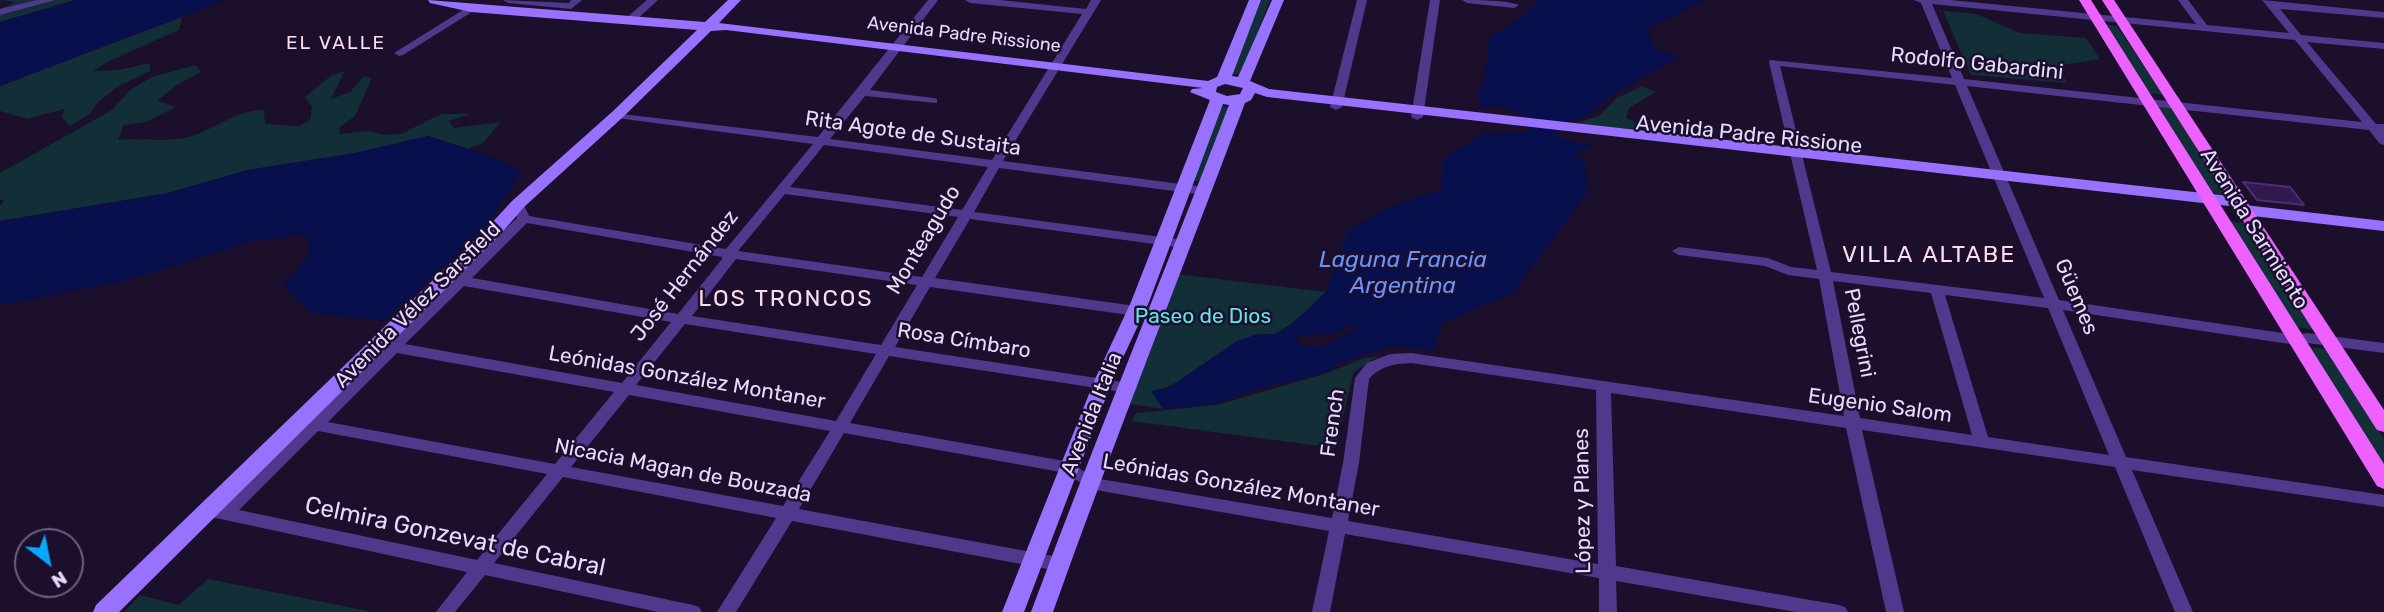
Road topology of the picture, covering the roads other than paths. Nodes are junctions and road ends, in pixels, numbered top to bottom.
1 (50, 0) edge
2 (435, 0) edge
3 (508, 0) edge
4 (653, 0) edge
5 (735, 0) edge
6 (933, 0) edge
7 (970, 0) edge
8 (1096, 0) edge
9 (1255, 0) edge
10 (1278, 0) edge
11 (1362, 0) edge
12 (1435, 0) edge
13 (1467, 0) edge
14 (1919, 0) edge
15 (1925, 0) edge
16 (2085, 0) edge
17 (2108, 0) edge
18 (2183, 0) edge
19 (2368, 0) edge
20 (2269, 2) edge
21 (1514, 5) dead end
22 (564, 6) edge
23 (471, 8) junction
24 (0, 12) edge
25 (1088, 12) junction
26 (2384, 15) edge
27 (2096, 17) junction
28 (630, 20) junction
29 (2122, 20) junction
30 (710, 27) junction
31 (2204, 28) junction
32 (2298, 37) junction
33 (2384, 46) edge
34 (894, 50) junction
35 (400, 53) dead end
36 (1774, 62) joint
37 (1055, 70) junction
38 (1960, 80) junction
39 (1215, 90) junction
40 (862, 92) junction
41 (1244, 92) junction
42 (933, 101) dead end
43 (2148, 102) junction
44 (1336, 104) junction
45 (2176, 105) junction
46 (1417, 113) junction
47 (617, 115) junction
48 (2378, 127) edge
49 (822, 140) junction
50 (2384, 142) edge
51 (1796, 156) junction
52 (994, 165) junction
53 (2003, 180) junction
54 (1184, 189) junction
55 (783, 190) junction
56 (1204, 191) junction
57 (2213, 205) junction
58 (2244, 209) junction
59 (521, 212) junction
60 (966, 214) junction
61 (2384, 226) edge
62 (1163, 242) junction
63 (1184, 244) junction
64 (1679, 251) dead end
65 (729, 254) junction
66 (1825, 275) junction
67 (462, 281) junction
68 (927, 281) junction
69 (1937, 290) junction
70 (2055, 304) junction
71 (1136, 311) junction
72 (1157, 314) junction
73 (682, 319) junction
74 (2296, 340) junction
75 (2329, 340) junction
76 (392, 347) junction
77 (2384, 348) edge
78 (885, 350) junction
79 (1372, 367) joint
80 (1103, 383) junction
81 (1129, 388) junction
82 (1603, 388) junction
83 (624, 390) junction
84 (312, 419) junction
85 (1853, 424) junction
86 (2384, 425) edge
87 (838, 428) junction
88 (1982, 442) junction
89 (2120, 463) junction
90 (1070, 468) junction
91 (559, 471) junction
92 (2384, 481) edge
93 (1090, 482) junction
94 (2384, 501) edge
95 (217, 511) junction
96 (789, 514) junction
97 (1339, 528) junction
98 (1035, 559) junction
99 (1058, 564) junction
100 (477, 569) junction
101 (1607, 572) junction
102 (103, 612) edge
103 (445, 612) edge
104 (693, 612) edge
105 (726, 612) edge
106 (1013, 612) edge
107 (1042, 612) edge
108 (1321, 612) edge
109 (1608, 612) edge
110 (1839, 612) edge
111 (1895, 612) edge
112 (2184, 612) edge

1 - 24 street
2 - 23 main road, Avenida Padre Rissione
3 - 22 street, Avenida Padre Rissione
4 - 28 street
5 - 30 main road, Avenida Vélez Sarsfield
6 - 34 street, José Hernández
7 - 25 street
8 - 25 street, Monteagudo
9 - 39 main road, Avenida Italia
10 - 41 main road, Avenida Italia
11 - 44 street
12 - 46 street
13 - 21 street
14 - 15 street
15 - 27 street
15 - 38 street, Güemes
16 - 27 main road, Avenida Sarmiento
17 - 29 main road, Avenida Sarmiento
18 - 31 street
19 - 26 street
20 - 26 street
20 - 32 street
22 - 23 main road, Avenida Padre Rissione
22 - 28 main road, Avenida Padre Rissione
23 - 35 street
25 - 37 street, Monteagudo
27 - 29 street
27 - 43 main road, Avenida Sarmiento
28 - 30 main road, Avenida Padre Rissione
29 - 31 street
29 - 45 main road, Avenida Sarmiento
30 - 34 main road, Avenida Padre Rissione
30 - 47 main road, Avenida Vélez Sarsfield
31 - 32 street
32 - 33 street
32 - 48 street
34 - 37 main road, Avenida Padre Rissione
34 - 40 street, José Hernández
36 - 38 street, Rodolfo Gabardini
36 - 51 street, Pellegrini
37 - 39 main road, Avenida Padre Rissione
37 - 52 street, Monteagudo
38 - 43 street, Rodolfo Gabardini
38 - 53 street, Güemes
39 - 41 main road
39 - 41 main road
39 - 54 main road, Avenida Italia
40 - 42 street
40 - 49 street, José Hernández
41 - 44 main road, Avenida Padre Rissione
41 - 56 main road, Avenida Italia
43 - 45 street, Rodolfo Gabardini
43 - 57 main road, Avenida Sarmiento
44 - 46 main road, Avenida Padre Rissione
45 - 48 street, Rodolfo Gabardini
45 - 58 main road, Avenida Sarmiento
46 - 51 main road, Avenida Padre Rissione
47 - 49 street, Rita Agote de Sustaita
47 - 59 main road, Avenida Vélez Sarsfield
48 - 50 street
49 - 52 street, Rita Agote de Sustaita
49 - 55 street, José Hernández
51 - 53 main road, Avenida Padre Rissione
51 - 66 street, Pellegrini
52 - 54 street, Rita Agote de Sustaita
52 - 60 street, Monteagudo
53 - 57 main road, Avenida Padre Rissione
53 - 70 street, Güemes
54 - 56 street, Rita Agote de Sustaita
54 - 62 main road, Avenida Italia
55 - 60 street
55 - 65 street, José Hernández
56 - 63 main road, Avenida Italia
57 - 58 main road, Avenida Padre Rissione
57 - 74 main road, Avenida Sarmiento
58 - 61 main road, Avenida Padre Rissione
58 - 75 main road, Avenida Sarmiento
59 - 65 street
59 - 67 street, Avenida Vélez Sarsfield
59 - 84 main road, Avenida Vélez Sarsfield
60 - 62 street
60 - 68 street, Monteagudo
62 - 63 street
62 - 71 main road, Avenida Italia
63 - 72 main road, Avenida Italia
64 - 66 street
65 - 68 street
65 - 73 street, José Hernández
66 - 69 street
66 - 85 street, Pellegrini
67 - 73 street, Rosa Címbaro
67 - 76 street, Avenida Vélez Sarsfield
68 - 71 street
68 - 78 street, Monteagudo
69 - 70 street
69 - 88 street
70 - 74 street
70 - 89 street, Güemes
71 - 72 street
71 - 80 main road, Avenida Italia
72 - 81 main road, Avenida Italia
73 - 78 street, Rosa Címbaro
73 - 83 street, José Hernández
74 - 75 street
74 - 92 main road, Avenida Sarmiento
75 - 77 street
75 - 86 main road, Avenida Sarmiento
76 - 83 street, Leónidas González Montaner
76 - 84 street, Avenida Vélez Sarsfield
78 - 80 street, Rosa Címbaro
78 - 87 street, Monteagudo
79 - 82 street, Eugenio Salom
79 - 97 street, French
80 - 81 street, Rosa Címbaro
80 - 90 main road, Avenida Italia
81 - 93 main road, Avenida Italia
82 - 85 street, Eugenio Salom
82 - 101 street, López y Planes
83 - 87 street, Leónidas González Montaner
83 - 91 street, José Hernández
84 - 91 street, Nicacia Magan de Bouzada
84 - 95 main road, Avenida Vélez Sarsfield
85 - 88 street, Eugenio Salom
85 - 111 street, Pellegrini
87 - 90 street, Leónidas González Montaner
87 - 96 street, Monteagudo
88 - 89 street, Eugenio Salom
89 - 94 street, Eugenio Salom
89 - 112 street, Güemes
90 - 93 street, Leónidas González Montaner
90 - 98 main road, Avenida Italia
91 - 96 street, Nicacia Magan de Bouzada
91 - 100 street, José Hernández
93 - 97 street, Leónidas González Montaner
93 - 99 main road, Avenida Italia
95 - 100 street, Celmira Gonzevat de Cabral
95 - 102 main road, Avenida Vélez Sarsfield
96 - 98 street, Nicacia Magan de Bouzada
96 - 105 street, Monteagudo
97 - 101 street, Leónidas González Montaner
97 - 108 street, French
98 - 99 street, Nicacia Magan de Bouzada
98 - 106 main road, Avenida Italia
99 - 107 main road, Avenida Italia
100 - 103 street, José Hernández
100 - 104 street, Celmira Gonzevat de Cabral
101 - 109 street, López y Planes
101 - 110 street, Leónidas González Montaner

